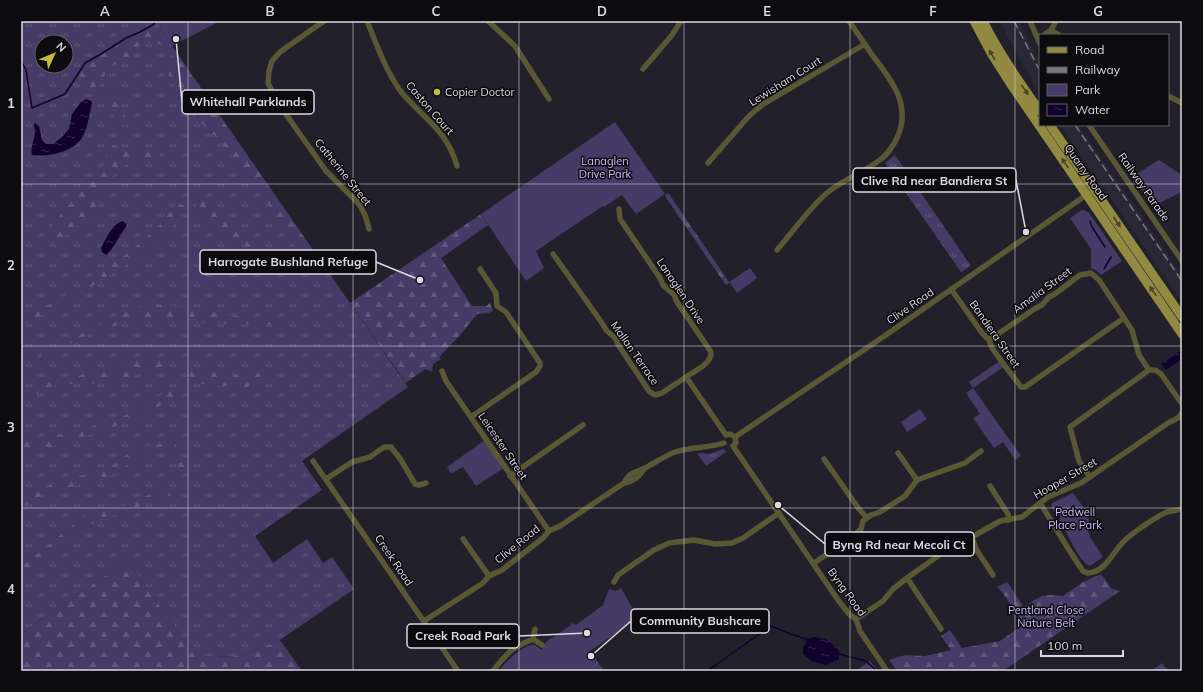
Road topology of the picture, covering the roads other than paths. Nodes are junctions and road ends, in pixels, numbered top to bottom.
1 (324, 21) edge
2 (367, 21) edge
3 (488, 21) edge
4 (681, 21) edge
5 (849, 21) edge
6 (974, 21) edge
7 (983, 21) edge
8 (1030, 21) edge
9 (1056, 21) edge
10 (1051, 30) junction
11 (1045, 34) edge
12 (1057, 34) edge
13 (1039, 40) edge
14 (865, 44) junction
15 (643, 69) dead end
16 (1169, 96) edge
17 (549, 99) dead end
18 (1182, 103) edge
19 (1039, 110) edge
20 (1039, 121) edge
21 (1043, 126) edge
22 (1051, 126) edge
23 (1090, 126) edge
24 (708, 163) dead end
25 (457, 166) dead end
26 (1091, 192) junction
27 (619, 209) dead end
28 (369, 229) dead end
29 (777, 250) dead end
30 (553, 254) dead end
31 (1182, 261) edge
32 (480, 269) dead end
33 (1148, 275) junction
34 (952, 289) junction
35 (1182, 317) edge
36 (1124, 318) junction
37 (1182, 334) edge
38 (989, 340) junction
39 (1149, 370) junction
40 (442, 371) dead end
41 (686, 377) junction
42 (1182, 404) edge
43 (1182, 413) edge
44 (471, 417) junction
45 (583, 425) dead end
46 (726, 435) junction
47 (735, 436) junction
48 (724, 444) junction
49 (733, 446) junction
50 (981, 451) dead end
51 (898, 453) dead end
52 (824, 459) dead end
53 (313, 461) dead end
54 (510, 476) junction
55 (1090, 477) junction
56 (326, 479) junction
57 (917, 480) junction
58 (426, 483) dead end
59 (990, 486) dead end
60 (1040, 503) junction
61 (1182, 509) edge
62 (779, 513) junction
63 (867, 518) junction
64 (1009, 520) junction
65 (549, 531) junction
66 (972, 537) junction
67 (463, 539) dead end
68 (814, 563) junction
69 (993, 575) dead end
70 (489, 576) junction
71 (907, 578) junction
72 (614, 582) dead end
73 (856, 619) junction
74 (424, 621) junction
75 (535, 629) dead end
76 (941, 629) dead end
77 (533, 639) junction
78 (542, 645) dead end
79 (458, 671) edge
80 (493, 671) edge
81 (887, 671) edge

1 - 28 street, Catherine Street
2 - 25 street, Caston Court
3 - 17 street
4 - 15 street
5 - 14 street
20 -> 6 main road, Quarry Road
7 -> 19 main road
8 - 13 street
9 - 10 street
10 - 11 street
10 - 12 street
14 - 24 street, Lewisham Court
14 - 29 street
16 - 18 street
26 -> 21 main road, Quarry Road
22 - 26 main road, Quarry Road
23 - 31 street, Railway Parade
26 - 33 main road, Quarry Road
26 - 34 street, Clive Road
27 - 41 street, Lanaglen Drive
30 - 41 street, Mallan Terrace
32 - 44 street
33 - 35 main road, Quarry Road
37 -> 33 main road, Quarry Road
34 - 38 street, Bandiera Street
34 - 47 street, Clive Road
36 - 38 street, Amalia Street
36 - 38 street, Bandiera Street
36 - 39 street, Amalia Street
39 - 42 street, Amalia Street
39 - 55 street
40 - 44 street, Leicester Street
41 - 46 street
43 - 55 street, Hooper Street
44 - 54 street, Leicester Street
45 - 54 street
46 - 47 street
46 - 48 street
47 - 49 street
48 - 49 street
48 - 65 street, Clive Road
49 - 62 street, Byng Road
50 - 57 street
51 - 57 street
52 - 63 street
53 - 56 street, Creek Road
54 - 65 street, Leicester Street
55 - 60 street, Hooper Street
56 - 58 street
56 - 74 street, Creek Road
57 - 63 street
59 - 64 street
60 - 61 street
60 - 64 street, Hooper Street
62 - 68 street, Byng Road
62 - 72 street
63 - 68 street
64 - 66 street, Hooper Street
65 - 70 street, Clive Road
66 - 69 street
66 - 71 street, Hooper Street
67 - 70 street
68 - 73 street, Byng Road
70 - 74 street, Clive Road
71 - 73 street, Hooper Street
71 - 76 street
73 - 81 street, Byng Road
74 - 79 street, Creek Road
75 - 77 street
77 - 78 street
77 - 80 street

